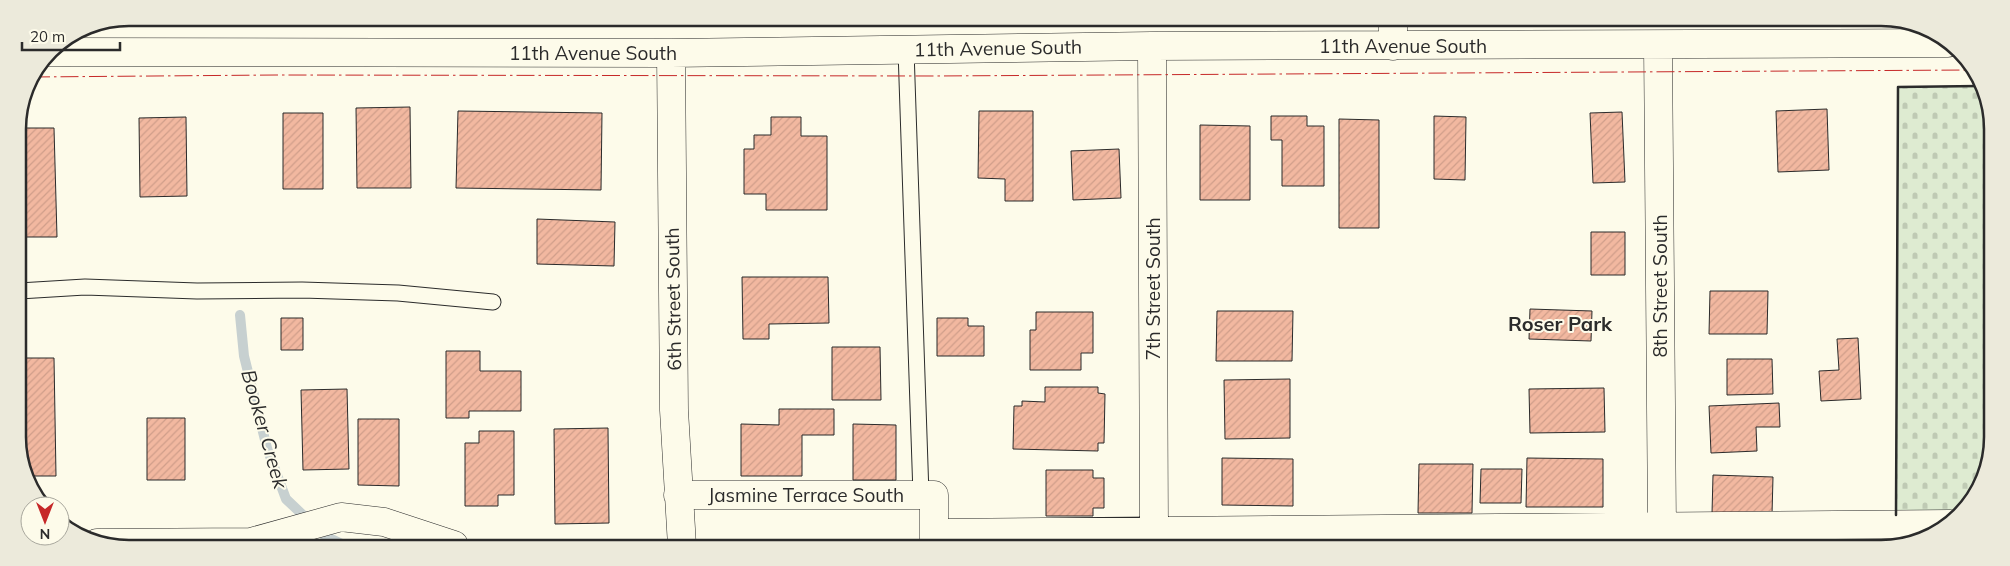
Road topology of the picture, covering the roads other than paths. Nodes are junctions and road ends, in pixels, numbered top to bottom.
1 (1393, 33) edge
2 (1937, 43) edge
3 (1658, 45) junction
4 (1152, 46) junction
5 (906, 50) junction
6 (61, 52) edge
7 (671, 53) junction
8 (26, 291) edge
9 (493, 302) dead end
10 (678, 495) junction
11 (927, 495) junction
12 (1934, 524) edge
13 (1662, 526) junction
14 (1154, 532) junction
15 (259, 540) edge
16 (436, 540) edge
17 (682, 540) edge
18 (934, 540) edge

1 - 3 street, 11th Avenue South
1 - 4 street, 11th Avenue South
2 - 3 street, 11th Avenue South
3 - 13 street, 8th Street South
4 - 5 street, 11th Avenue South
4 - 14 street, 7th Street South
5 - 7 street, 11th Avenue South
5 - 11 lane
6 - 7 street, 11th Avenue South
7 - 10 street, 6th Street South
8 - 9 lane
10 - 11 street, Jasmine Terrace South
10 - 17 street, 6th Street South
11 - 18 street
12 - 13 street
13 - 14 street
14 - 18 street
15 - 16 street

